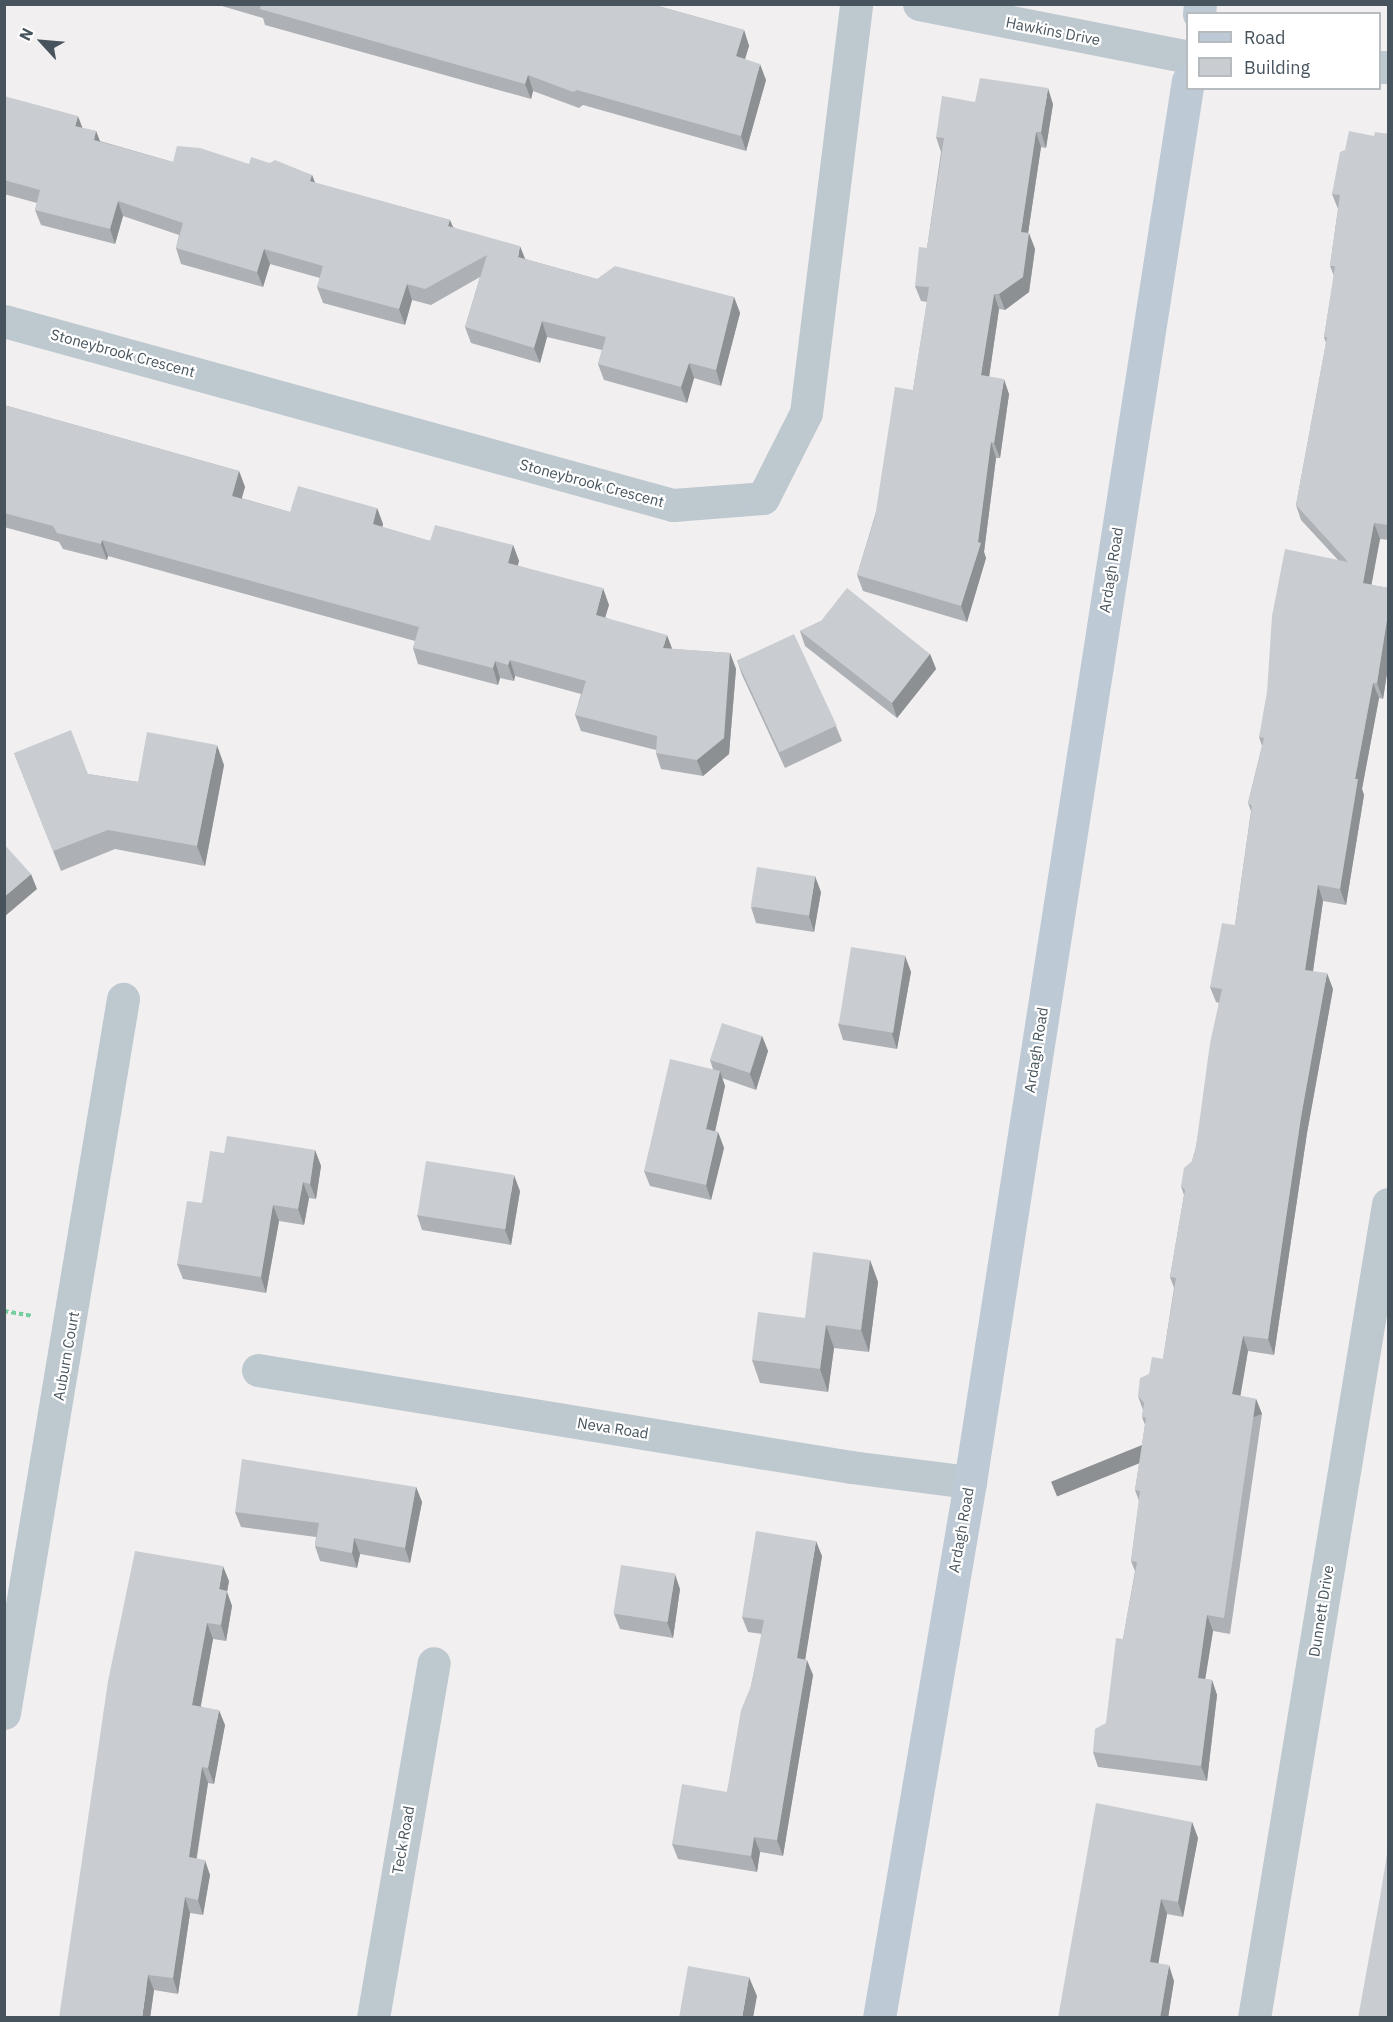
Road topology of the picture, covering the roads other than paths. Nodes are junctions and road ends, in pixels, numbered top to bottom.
1 (856, 4) edge
2 (919, 4) edge
3 (1186, 57) edge
4 (1187, 90) edge
5 (4, 321) edge
6 (123, 999) dead end
7 (1389, 1204) edge
8 (1384, 1266) edge
9 (258, 1370) dead end
10 (969, 1482) junction
11 (434, 1663) dead end
12 (4, 1713) edge
13 (373, 2018) edge
14 (879, 2018) edge
15 (1254, 2018) edge

1 - 5 street, Stoneybrook Crescent
2 - 3 street, Hawkins Drive
4 - 10 street, Ardagh Road
6 - 12 street, Auburn Court
7 - 8 street, Dunnett Drive
8 - 15 street, Dunnett Drive
9 - 10 street, Neva Road
10 - 14 street, Ardagh Road
11 - 13 street, Teck Road

